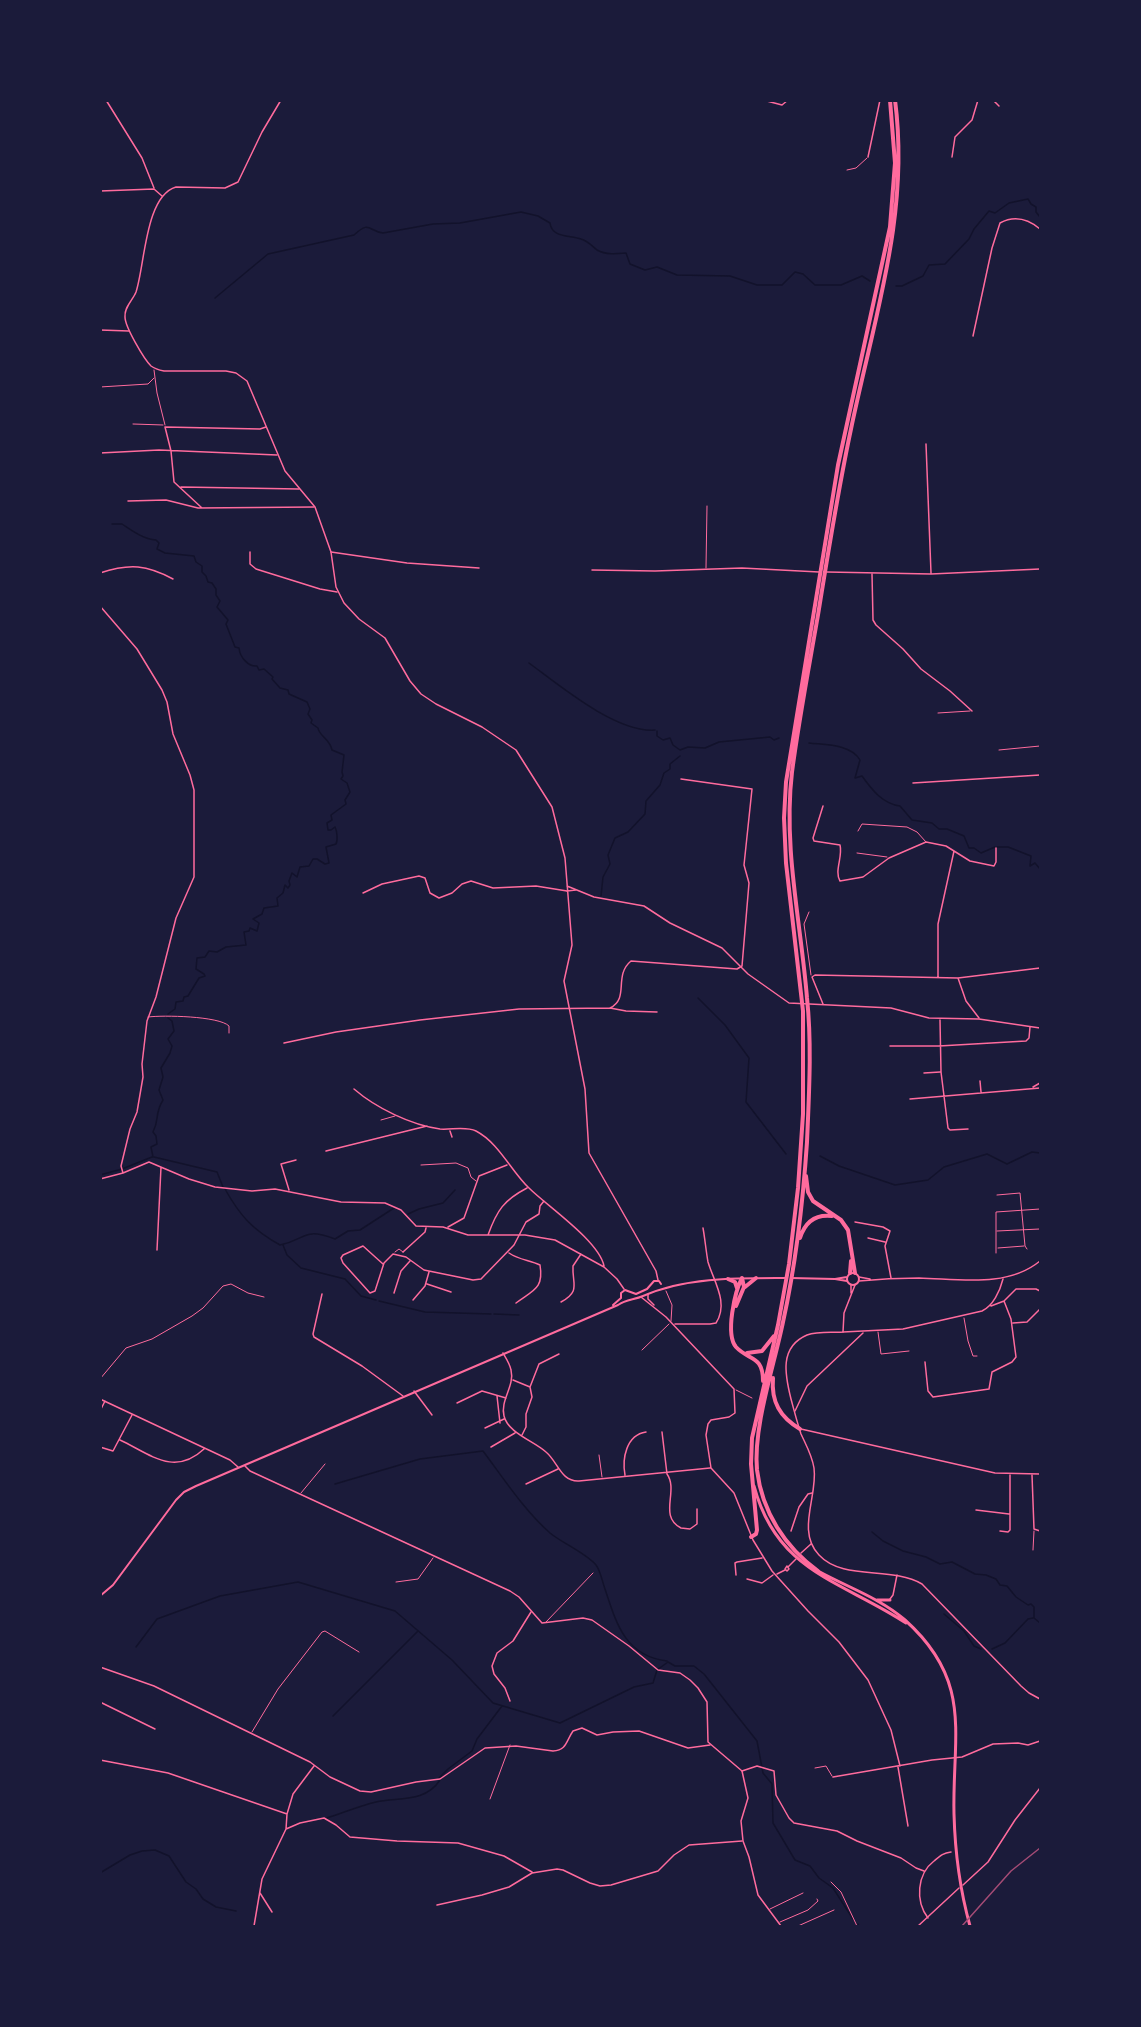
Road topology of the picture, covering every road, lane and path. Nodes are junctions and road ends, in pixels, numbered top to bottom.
1 (106, 100) edge
2 (281, 100) edge
3 (763, 100) edge
4 (788, 100) edge
5 (880, 100) edge
6 (890, 100) edge
7 (895, 100) edge
8 (978, 100) edge
9 (993, 100) edge
10 (999, 106) dead end
11 (868, 157) joint
12 (952, 157) dead end
13 (847, 170) dead end
14 (154, 189) junction
15 (100, 191) edge
16 (162, 197) junction
17 (1041, 229) edge
18 (100, 330) edge
19 (130, 332) junction
20 (972, 336) dead end
21 (154, 368) junction
22 (154, 376) junction
23 (100, 387) edge
24 (133, 424) dead end
25 (165, 426) junction
26 (266, 427) junction
27 (926, 444) dead end
28 (171, 451) junction
29 (100, 453) edge
30 (277, 455) junction
31 (179, 488) junction
32 (300, 488) junction
33 (128, 501) dead end
34 (706, 506) dead end
35 (315, 507) junction
36 (202, 508) junction
37 (250, 552) dead end
38 (331, 552) junction
39 (479, 568) dead end
40 (706, 568) junction
41 (1041, 569) edge
42 (592, 570) dead end
43 (100, 573) edge
44 (872, 574) junction
45 (931, 574) junction
46 (173, 579) dead end
47 (338, 592) junction
48 (100, 606) edge
49 (972, 711) joint
50 (938, 713) dead end
51 (1041, 746) edge
52 (999, 750) dead end
53 (1041, 775) edge
54 (681, 779) dead end
55 (913, 783) dead end
56 (823, 806) dead end
57 (858, 831) dead end
58 (926, 842) junction
59 (996, 848) dead end
60 (954, 851) junction
61 (857, 853) dead end
62 (889, 858) junction
63 (567, 886) junction
64 (577, 890) junction
65 (567, 891) junction
66 (363, 893) dead end
67 (809, 912) dead end
68 (740, 967) junction
69 (1041, 968) edge
70 (812, 977) junction
71 (938, 978) junction
72 (958, 978) junction
73 (823, 1005) junction
74 (570, 1007) junction
75 (610, 1008) junction
76 (657, 1012) dead end
77 (148, 1017) junction
78 (940, 1019) junction
79 (979, 1019) junction
80 (1030, 1027) junction
81 (1041, 1028) edge
82 (229, 1033) dead end
83 (284, 1043) dead end
84 (890, 1046) dead end
85 (941, 1046) junction
86 (941, 1072) junction
87 (924, 1073) dead end
88 (980, 1081) dead end
89 (1041, 1083) edge
90 (1033, 1088) junction
91 (1041, 1088) edge
92 (354, 1089) dead end
93 (981, 1092) junction
94 (944, 1096) junction
95 (909, 1099) dead end
96 (397, 1115) junction
97 (381, 1120) dead end
98 (428, 1126) junction
99 (968, 1129) dead end
100 (450, 1130) junction
101 (452, 1137) dead end
102 (326, 1151) dead end
103 (296, 1160) dead end
104 (508, 1164) junction
105 (421, 1165) dead end
106 (161, 1166) junction
107 (805, 1169) junction
108 (123, 1173) junction
109 (100, 1179) edge
110 (476, 1181) junction
111 (528, 1188) junction
112 (289, 1191) junction
113 (997, 1195) dead end
114 (544, 1201) junction
115 (1041, 1209) edge
116 (1022, 1210) junction
117 (834, 1216) junction
118 (855, 1222) dead end
119 (427, 1227) junction
120 (448, 1228) junction
121 (704, 1228) dead end
122 (1041, 1229) edge
123 (1023, 1230) junction
124 (996, 1231) junction
125 (882, 1234) dead end
126 (488, 1235) junction
127 (520, 1235) junction
128 (868, 1238) dead end
129 (882, 1241) junction
130 (886, 1242) junction
131 (1025, 1246) junction
132 (796, 1247) junction
133 (996, 1248) junction
134 (1027, 1249) dead end
135 (157, 1250) dead end
136 (403, 1252) joint
137 (508, 1252) junction
138 (996, 1252) dead end
139 (395, 1254) junction
140 (582, 1254) junction
141 (410, 1261) junction
142 (1041, 1261) edge
143 (383, 1264) junction
144 (604, 1267) junction
145 (429, 1271) junction
146 (852, 1276) junction
147 (742, 1278) junction
148 (756, 1278) junction
149 (1003, 1278) junction
150 (728, 1279) junction
151 (891, 1279) junction
152 (658, 1280) junction
153 (715, 1280) junction
154 (426, 1284) junction
155 (661, 1284) junction
156 (853, 1285) junction
157 (651, 1286) junction
158 (674, 1286) junction
159 (744, 1287) junction
160 (660, 1289) junction
161 (624, 1290) junction
162 (654, 1290) junction
163 (666, 1291) dead end
164 (1041, 1291) edge
165 (452, 1292) dead end
166 (738, 1292) junction
167 (394, 1293) dead end
168 (632, 1293) junction
169 (648, 1293) junction
170 (322, 1294) dead end
171 (264, 1297) dead end
172 (641, 1297) junction
173 (631, 1298) junction
174 (623, 1299) junction
175 (413, 1300) dead end
176 (1004, 1301) junction
177 (561, 1302) dead end
178 (516, 1303) dead end
179 (654, 1305) junction
180 (990, 1305) junction
181 (1041, 1308) edge
182 (732, 1315) junction
183 (964, 1316) junction
184 (672, 1323) junction
185 (1012, 1323) junction
186 (778, 1325) junction
187 (843, 1332) junction
188 (864, 1332) junction
189 (878, 1332) junction
190 (642, 1350) dead end
191 (909, 1351) dead end
192 (743, 1352) junction
193 (503, 1353) junction
194 (559, 1354) dead end
195 (977, 1356) dead end
196 (925, 1362) dead end
197 (774, 1366) junction
198 (100, 1379) edge
199 (512, 1380) junction
200 (530, 1387) junction
201 (734, 1389) junction
202 (414, 1391) junction
203 (762, 1393) junction
204 (497, 1395) junction
205 (403, 1396) junction
206 (506, 1398) junction
207 (752, 1398) dead end
208 (100, 1399) edge
209 (105, 1401) junction
210 (457, 1403) dead end
211 (100, 1411) edge
212 (795, 1412) junction
213 (132, 1414) junction
214 (432, 1415) dead end
215 (505, 1419) junction
216 (797, 1420) junction
217 (500, 1423) junction
218 (791, 1424) junction
219 (484, 1428) dead end
220 (800, 1429) junction
221 (808, 1431) junction
222 (515, 1432) junction
223 (646, 1432) dead end
224 (662, 1432) dead end
225 (522, 1435) junction
226 (803, 1437) junction
227 (120, 1440) junction
228 (100, 1447) edge
229 (491, 1447) dead end
230 (204, 1448) junction
231 (599, 1455) dead end
232 (325, 1464) dead end
233 (244, 1465) junction
234 (238, 1467) junction
235 (711, 1467) junction
236 (559, 1468) junction
237 (666, 1472) junction
238 (1032, 1474) junction
239 (1041, 1474) edge
240 (1010, 1475) junction
241 (626, 1476) junction
242 (602, 1479) junction
243 (753, 1482) junction
244 (526, 1484) dead end
245 (812, 1493) junction
246 (300, 1495) junction
247 (697, 1509) dead end
248 (976, 1510) dead end
249 (1010, 1514) junction
250 (1035, 1530) junction
251 (791, 1531) dead end
252 (1000, 1531) dead end
253 (1041, 1531) edge
254 (751, 1537) junction
255 (811, 1544) junction
256 (1033, 1550) dead end
257 (434, 1556) junction
258 (763, 1558) junction
259 (818, 1570) joint
260 (593, 1573) dead end
261 (775, 1574) junction
262 (736, 1575) dead end
263 (897, 1575) junction
264 (747, 1579) dead end
265 (396, 1582) dead end
266 (100, 1596) edge
267 (869, 1597) junction
268 (890, 1600) joint
269 (531, 1612) junction
270 (545, 1623) junction
271 (914, 1629) junction
272 (359, 1652) dead end
273 (100, 1666) edge
274 (1041, 1699) edge
275 (510, 1701) dead end
276 (100, 1702) edge
277 (154, 1729) dead end
278 (250, 1733) junction
279 (1041, 1741) edge
280 (510, 1745) junction
281 (710, 1745) junction
282 (100, 1760) edge
283 (314, 1765) junction
284 (899, 1766) junction
285 (815, 1768) dead end
286 (742, 1772) junction
287 (833, 1777) joint
288 (1041, 1788) edge
289 (490, 1799) dead end
290 (287, 1814) junction
291 (908, 1826) dead end
292 (286, 1829) junction
293 (743, 1841) junction
294 (951, 1852) dead end
295 (924, 1871) junction
296 (532, 1873) junction
297 (831, 1882) dead end
298 (260, 1892) junction
299 (802, 1893) dead end
300 (817, 1899) dead end
301 (437, 1905) dead end
302 (768, 1909) junction
303 (834, 1910) dead end
304 (272, 1912) dead end
305 (928, 1918) junction
306 (778, 1923) junction
307 (254, 1926) edge
308 (781, 1926) edge
309 (798, 1926) edge
310 (857, 1926) edge
311 (918, 1926) edge
312 (970, 1926) edge

1 - 14 street
2 - 16 street
3 - 4 street
5 - 11 street
6 - 186 highway
7 - 107 highway
8 - 12 street
9 - 10 street
11 - 13 street
14 - 15 street
14 - 16 street
16 - 19 street
17 - 20 street
18 - 19 street
19 - 21 street
21 - 22 street
21 - 26 street
22 - 23 street
22 - 25 street
24 - 25 street
25 - 26 street
25 - 28 street
26 - 30 street
27 - 45 street
28 - 29 street
28 - 30 street
28 - 31 street
30 - 32 street
31 - 32 street
31 - 36 street
32 - 35 street
33 - 36 street
34 - 40 street
35 - 36 street
35 - 38 street
37 - 47 street
38 - 39 street
38 - 47 street
40 - 42 street
40 - 44 street
41 - 45 street
43 - 46 street
44 - 45 street
44 - 49 street
47 - 63 street
48 - 77 street
49 - 50 street
51 - 52 street
53 - 55 street
54 - 68 street
56 - 62 street
57 - 58 street
58 - 60 street
58 - 62 street
59 - 60 street
60 - 71 street
61 - 62 street
63 - 64 street
63 - 65 street
64 - 65 street
64 - 68 street
65 - 66 street
65 - 74 street
67 - 70 street
68 - 73 street
68 - 75 street
69 - 72 street
70 - 71 street
70 - 73 street
71 - 72 street
72 - 79 street
73 - 78 street
74 - 75 street
74 - 83 street
74 - 152 street
75 - 76 street
77 - 82 street
77 - 108 street
78 - 79 street
78 - 85 street
79 - 80 street
80 - 81 street
80 - 85 street
84 - 85 street
85 - 86 street
86 - 87 street
86 - 94 street
88 - 93 street
89 - 90 street
90 - 91 street
90 - 93 street
92 - 96 street
93 - 94 street
94 - 95 street
94 - 99 street
96 - 97 street
96 - 98 street
98 - 100 street
98 - 102 street
100 - 101 street
100 - 104 street
103 - 112 street
104 - 110 street
104 - 111 street
105 - 110 street
106 - 108 street
106 - 112 street
106 - 135 street
107 - 117 highway
107 - 132 highway
108 - 109 street
110 - 120 street
111 - 114 street
111 - 126 street
112 - 119 street
113 - 116 street
114 - 127 street
114 - 144 street
115 - 116 street
116 - 123 street
116 - 124 street
117 - 132 highway
117 - 146 highway
118 - 130 street
119 - 120 street
119 - 136 street
120 - 126 street
121 - 153 street
122 - 123 street
123 - 124 street
123 - 131 street
124 - 133 street
125 - 129 street
126 - 127 street
127 - 137 street
127 - 140 street
128 - 129 street
129 - 130 street
130 - 151 street
131 - 133 street
131 - 134 street
132 - 197 highway
133 - 138 street
136 - 139 street
137 - 145 street
137 - 178 street
139 - 141 street
139 - 143 street
140 - 144 street
140 - 177 street
141 - 145 street
141 - 167 street
142 - 149 street
143 - 143 street
144 - 161 street
145 - 154 street
146 - 148 main road
146 - 151 street
146 - 156 main road
146 - 156 main road
147 - 148 main road
147 - 150 main road
147 - 159 highway
147 - 166 highway
148 - 159 highway
149 - 151 street
149 - 180 street
150 - 153 main road
150 - 166 highway
152 - 155 main road
152 - 157 main road
153 - 158 main road
153 - 184 street
154 - 165 street
154 - 175 street
155 - 158 main road
155 - 160 main road
156 - 187 street
157 - 162 main road
157 - 168 main road
158 - 160 main road
159 - 182 highway
160 - 162 main road
161 - 168 main road
161 - 174 main road
162 - 169 main road
163 - 184 street
164 - 176 street
166 - 182 highway
168 - 173 main road
169 - 172 main road
169 - 179 street
170 - 205 street
171 - 198 street
172 - 173 main road
172 - 179 street
173 - 174 main road
174 - 193 main road
176 - 180 street
176 - 185 street
179 - 184 street
180 - 183 street
181 - 185 street
182 - 192 highway
183 - 189 street
183 - 195 street
184 - 190 street
184 - 201 street
185 - 196 street
186 - 192 highway
186 - 203 highway
187 - 188 street
187 - 212 street
188 - 189 street
188 - 212 street
189 - 191 street
192 - 203 highway
193 - 199 street
193 - 202 main road
194 - 200 street
197 - 218 highway
197 - 259 highway
199 - 200 street
199 - 206 street
200 - 225 street
201 - 207 street
201 - 235 street
202 - 205 main road
202 - 214 street
203 - 243 highway
204 - 206 street
204 - 210 street
204 - 217 street
205 - 233 main road
206 - 215 street
208 - 209 street
209 - 211 street
209 - 213 street
212 - 216 street
213 - 227 street
213 - 230 street
215 - 217 street
215 - 222 street
216 - 218 highway
216 - 220 street
217 - 219 street
218 - 220 highway
220 - 221 street
220 - 226 street
221 - 226 street
221 - 240 street
222 - 225 street
222 - 229 street
223 - 241 street
224 - 237 street
225 - 236 street
226 - 245 street
227 - 228 street
227 - 230 street
230 - 234 street
231 - 242 street
232 - 246 street
233 - 234 main road
233 - 246 street
234 - 266 main road
235 - 237 street
235 - 254 street
236 - 242 street
236 - 244 street
237 - 241 street
237 - 247 street
238 - 239 street
238 - 240 street
238 - 250 street
240 - 249 street
241 - 242 street
243 - 254 highway
243 - 271 highway
245 - 251 street
245 - 255 street
246 - 257 street
248 - 249 street
249 - 252 street
250 - 253 street
250 - 256 street
254 - 258 street
255 - 261 street
255 - 263 street
257 - 265 street
257 - 269 street
258 - 261 street
258 - 262 street
259 - 267 highway
260 - 270 street
261 - 264 street
261 - 284 street
263 - 268 street
263 - 274 street
267 - 268 highway
267 - 271 highway
269 - 270 street
269 - 275 street
270 - 281 street
271 - 312 highway
272 - 278 street
273 - 278 street
276 - 277 street
278 - 283 street
279 - 284 street
280 - 281 street
280 - 283 street
280 - 289 street
281 - 286 street
282 - 290 street
283 - 290 street
284 - 287 street
284 - 291 street
285 - 287 street
286 - 293 street
286 - 295 street
288 - 305 street
290 - 292 street
292 - 296 street
292 - 298 street
293 - 296 street
293 - 302 street
294 - 295 street
295 - 305 street
296 - 301 street
297 - 310 street
298 - 304 street
298 - 307 street
299 - 302 street
300 - 306 street
302 - 306 street
303 - 309 street
305 - 311 street
306 - 308 street

